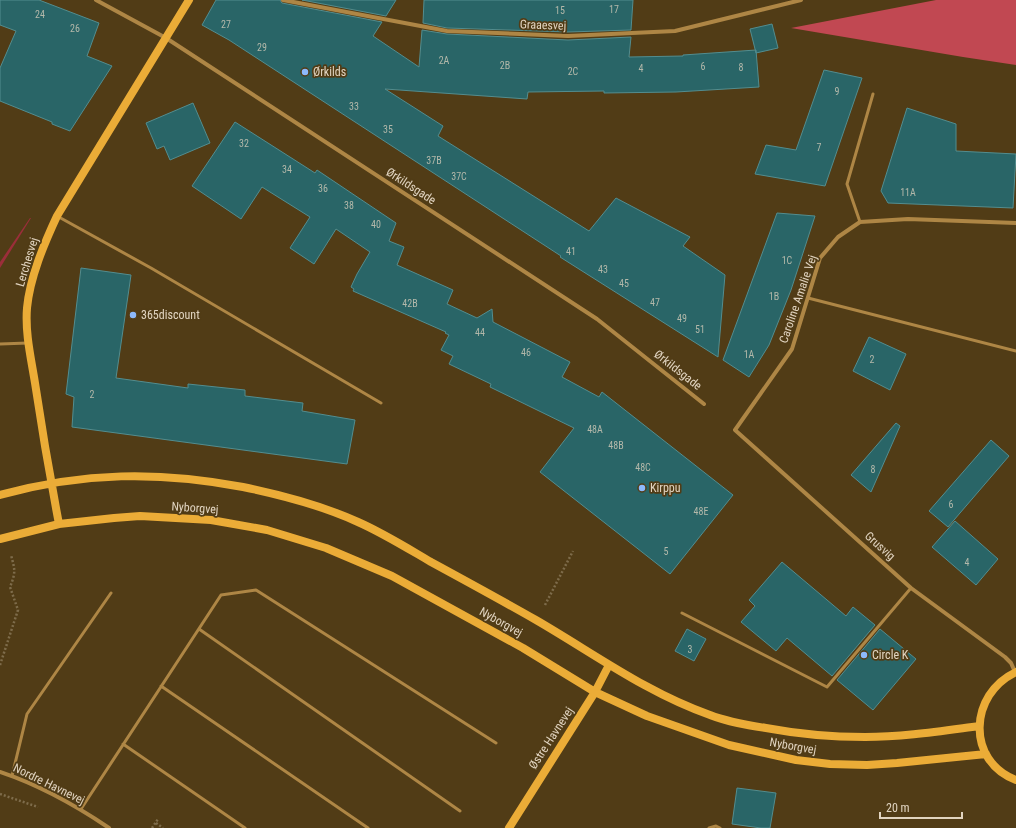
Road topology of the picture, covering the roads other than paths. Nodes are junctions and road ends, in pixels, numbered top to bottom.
1 (96, 0) edge
2 (189, 0) edge
3 (283, 0) edge
4 (801, 0) edge
5 (166, 38) junction
6 (873, 94) dead end
7 (57, 216) junction
8 (860, 222) junction
9 (1016, 223) edge
10 (808, 298) junction
11 (29, 342) junction
12 (0, 344) edge
13 (1016, 351) edge
14 (381, 403) dead end
15 (704, 404) dead end
16 (735, 430) joint
17 (51, 483) junction
18 (0, 496) edge
19 (58, 524) junction
20 (3, 538) edge
21 (911, 588) junction
22 (111, 594) dead end
23 (682, 613) dead end
24 (199, 629) junction
25 (609, 665) junction
26 (1015, 672) edge
27 (161, 686) junction
28 (595, 692) junction
29 (979, 726) junction
30 (496, 743) dead end
31 (123, 744) junction
32 (986, 754) junction
33 (0, 772) edge
34 (12, 776) junction
35 (1016, 780) edge
36 (81, 809) junction
37 (460, 811) dead end
38 (509, 827) edge
39 (109, 828) edge
40 (245, 828) edge
41 (368, 828) edge
42 (709, 828) edge
43 (720, 828) edge

1 - 5 street, Ørkildsgade
2 - 5 street, Lerchesvej
3 - 4 street, Graaesvej
5 - 7 street, Lerchesvej
5 - 15 street, Ørkildsgade
6 - 8 lane
7 - 11 street, Lerchesvej
7 - 14 lane
8 - 9 street
8 - 10 street, Caroline Amalie Vej
10 - 13 lane
10 - 16 street, Caroline Amalie Vej
11 - 12 lane
11 - 17 street, Lerchesvej
16 - 21 street, Grusvig
17 - 18 street, Nyborgvej
17 - 19 street, Lerchesvej
17 - 25 street, Nyborgvej
19 - 20 street, Nyborgvej
19 - 28 street, Nyborgvej
21 - 23 lane
21 - 26 street, Grusvig
22 - 34 lane
24 - 27 lane
24 - 30 lane
24 - 37 lane
25 - 28 street, Østre Havnevej
25 - 29 street, Nyborgvej
26 - 29 street
27 - 31 lane
27 - 41 lane
28 - 32 street, Nyborgvej
28 - 38 street, Østre Havnevej
29 - 32 street
31 - 36 lane
31 - 40 lane
32 - 35 street
33 - 34 street, Nordre Havnevej
34 - 36 street, Nordre Havnevej
36 - 39 street, Nordre Havnevej
42 - 43 lane

